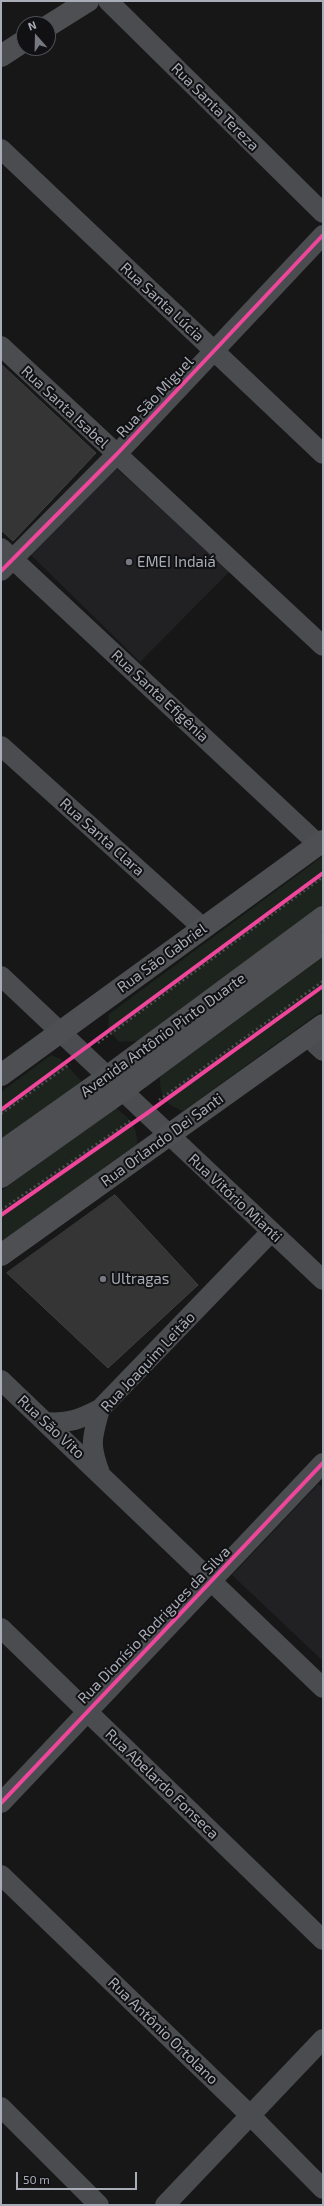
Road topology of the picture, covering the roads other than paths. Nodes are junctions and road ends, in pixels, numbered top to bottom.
1 (88, 1) edge
2 (108, 1) edge
3 (56, 21) edge
4 (16, 46) edge
5 (1, 56) edge
6 (1, 149) edge
7 (323, 213) edge
8 (323, 235) edge
9 (1, 346) edge
10 (214, 351) junction
11 (323, 454) edge
12 (116, 455) junction
13 (5, 559) edge
14 (323, 646) edge
15 (1, 746) edge
16 (321, 843) edge
17 (323, 917) edge
18 (203, 928) junction
19 (323, 944) edge
20 (1, 976) edge
21 (315, 1031) edge
22 (61, 1033) junction
23 (323, 1052) edge
24 (1, 1075) edge
25 (115, 1084) junction
26 (169, 1136) junction
27 (1, 1152) edge
28 (1, 1177) edge
29 (271, 1232) junction
30 (1, 1255) edge
31 (323, 1280) edge
32 (1, 1380) edge
33 (100, 1409) junction
34 (46, 1422) junction
35 (323, 1463) edge
36 (100, 1474) junction
37 (213, 1582) junction
38 (1, 1628) edge
39 (323, 1688) edge
40 (87, 1712) junction
41 (1, 1803) edge
42 (1, 1874) edge
43 (323, 1940) edge
44 (323, 2039) edge
45 (1, 2107) edge
46 (251, 2116) junction
47 (323, 2189) edge
48 (99, 2205) edge
49 (164, 2205) edge

1 - 3 main road
2 - 7 street, Rua Santa Tereza
4 - 5 main road
6 - 10 street, Rua Santa Lúcia
8 - 10 street, Rua São Miguel
9 - 12 street, Rua Santa Isabel
10 - 11 street, Rua Santa Lúcia
10 - 12 street, Rua São Miguel
12 - 13 street, Rua São Miguel
12 - 14 street, Rua Santa Isabel
13 - 16 street, Rua Santa Efigênia
15 - 18 street, Rua Santa Clara
16 - 18 main road, Rua São Gabriel
17 - 25 main road, Avenida Antônio Pinto Duarte
18 - 22 main road, Rua São Gabriel
19 - 25 main road, Avenida Antônio Pinto Duarte
20 - 22 street, Rua Vitório Mianti
21 - 23 street
21 - 26 main road, Rua Orlando Dei Santi
22 - 24 main road, Rua São Gabriel
22 - 25 street, Rua Vitório Mianti
25 - 26 street, Rua Vitório Mianti
25 - 27 main road, Avenida Antônio Pinto Duarte
25 - 28 main road, Avenida Antônio Pinto Duarte
26 - 29 street, Rua Vitório Mianti
26 - 30 main road, Rua Orlando Dei Santi
29 - 31 street, Rua Vitório Mianti
29 - 33 street, Rua Joaquim Leitão
32 - 34 street, Rua São Vito
33 - 34 street
33 - 36 street, Rua Joaquim Leitão
34 - 36 street, Rua São Vito
35 - 37 street, Rua Dionísio Rodrigues da Silva
36 - 37 street, Rua Joaquim Leitão
37 - 39 street, Rua Joaquim Leitão
37 - 40 street, Rua Dionísio Rodrigues da Silva
38 - 40 street, Rua Abelardo Fonseca
40 - 41 street, Rua Dionísio Rodrigues da Silva
40 - 43 street, Rua Abelardo Fonseca
42 - 46 street, Rua Antônio Ortolano
44 - 46 street
45 - 48 street
46 - 47 street, Rua Antônio Ortolano
46 - 49 street

